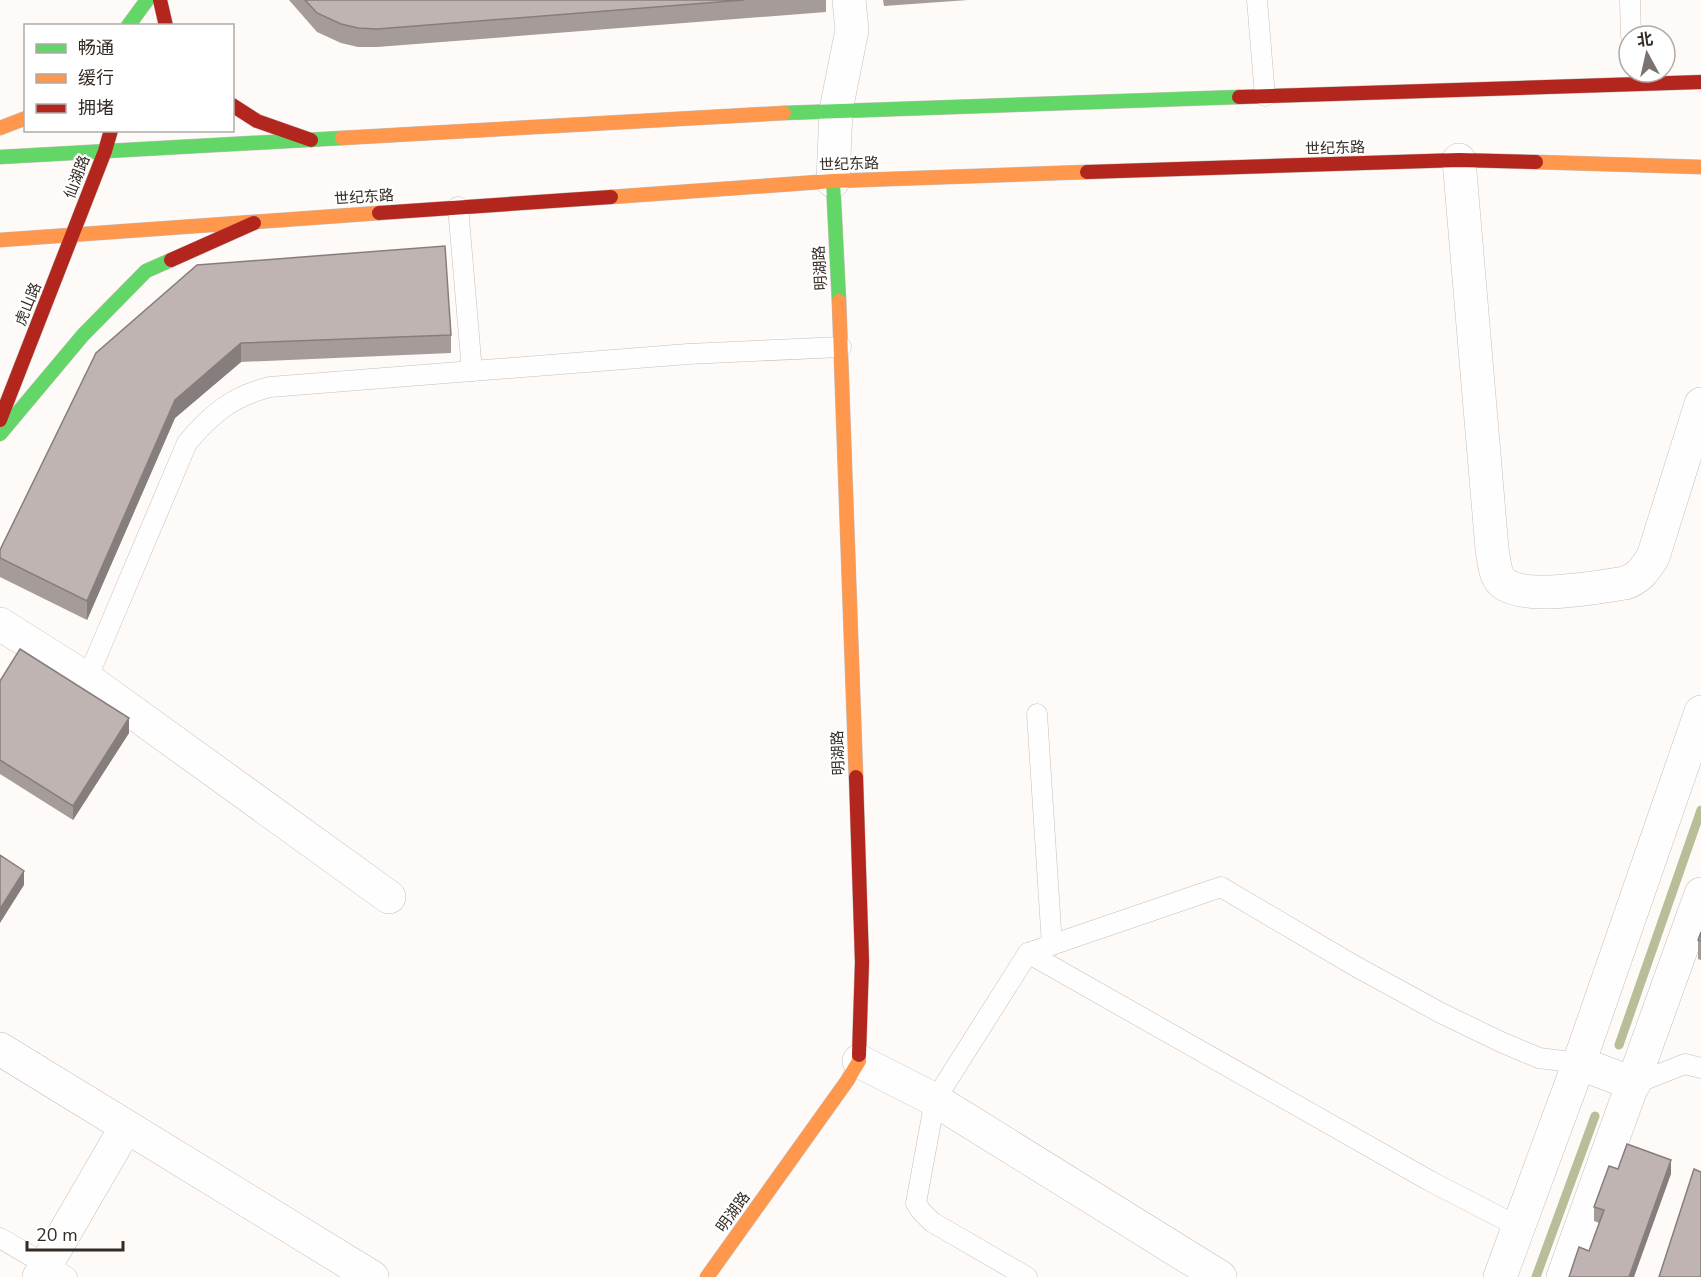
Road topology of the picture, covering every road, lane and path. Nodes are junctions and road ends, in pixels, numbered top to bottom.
1 (147, 0) edge
2 (152, 0) edge
3 (160, 0) edge
4 (849, 0) edge
5 (1257, 0) edge
6 (1630, 0) edge
7 (129, 24) edge
8 (144, 24) edge
9 (166, 24) edge
10 (1631, 24) edge
11 (1617, 79) edge
12 (1677, 81) edge
13 (1701, 82) edge
14 (1265, 96) junction
15 (234, 106) edge
16 (836, 110) junction
17 (24, 119) edge
18 (0, 128) edge
19 (110, 132) edge
20 (311, 140) junction
21 (105, 151) junction
22 (0, 157) edge
23 (1459, 160) junction
24 (1701, 167) edge
25 (833, 181) junction
26 (458, 207) junction
27 (256, 222) junction
28 (73, 235) junction
29 (0, 240) edge
30 (841, 347) junction
31 (472, 371) junction
32 (1701, 404) edge
33 (0, 420) edge
34 (0, 434) edge
35 (0, 624) edge
36 (87, 679) junction
37 (1701, 712) edge
38 (1037, 714) dead end
39 (1701, 894) edge
40 (389, 897) dead end
41 (1052, 945) junction
42 (1028, 953) junction
43 (0, 1049) edge
44 (859, 1061) junction
45 (1579, 1063) junction
46 (1701, 1068) edge
47 (1634, 1084) junction
48 (935, 1100) junction
49 (126, 1127) junction
50 (1519, 1227) junction
51 (0, 1238) edge
52 (51, 1273) edge
53 (372, 1277) edge
54 (707, 1277) edge
55 (1027, 1277) edge
56 (1220, 1277) edge
57 (1500, 1277) edge
58 (1563, 1277) edge

1 - 7 main road
2 - 8 main road
3 - 9 main road
4 - 16 street
5 - 14 lane
6 - 10 lane
11 - 14 main road
12 - 13 main road
14 - 16 main road
15 - 20 main road
16 - 20 main road
16 - 25 street
17 - 18 main road
19 - 21 main road, 仙湖路
20 - 21 main road
21 - 22 main road
21 - 28 main road, 仙湖路
23 - 24 main road, 世纪东路
23 - 25 main road, 世纪东路
23 - 32 street
25 - 26 main road, 世纪东路
25 - 30 main road, 明湖路
26 - 27 main road, 世纪东路
26 - 31 lane
27 - 28 main road, 世纪东路
27 - 34 main road
28 - 29 main road, 世纪东路
28 - 33 main road, 虎山路
30 - 31 lane
30 - 44 main road, 明湖路
31 - 36 lane
35 - 36 street
36 - 40 street
37 - 45 street
38 - 41 lane
39 - 47 street
41 - 42 lane
41 - 45 lane
42 - 48 lane
42 - 50 lane
43 - 49 street
44 - 48 street
44 - 54 main road, 明湖路
45 - 47 street
45 - 50 street
46 - 47 lane
47 - 58 street
48 - 55 lane
48 - 56 street
49 - 52 street
49 - 53 street
50 - 57 street
51 - 52 lane

